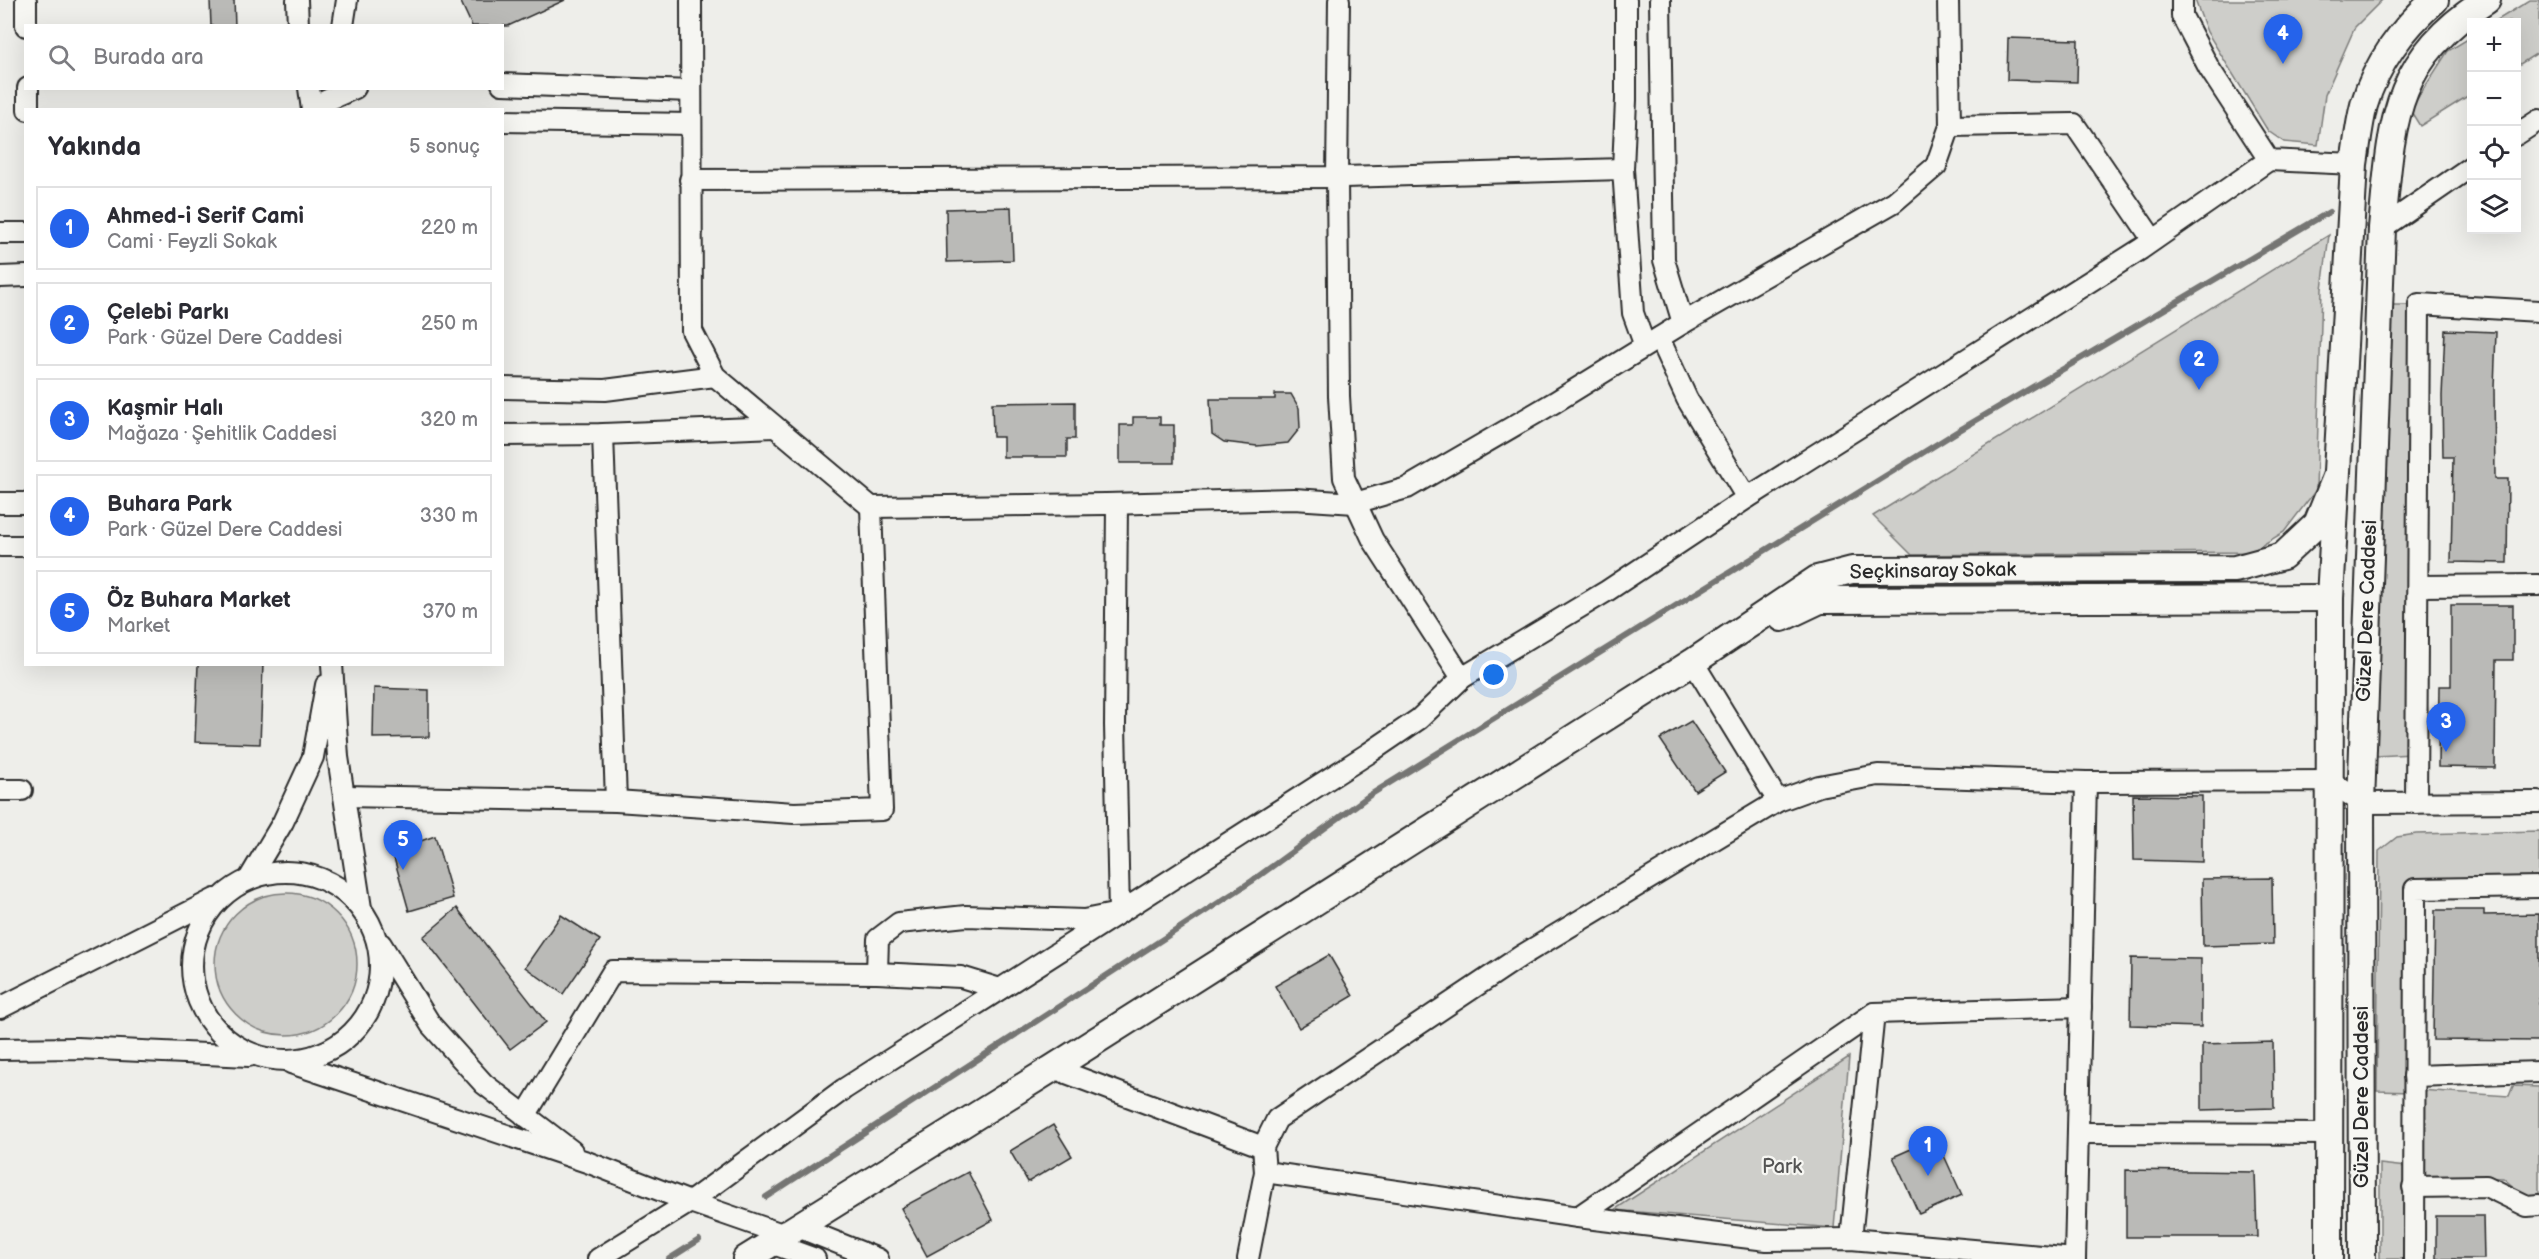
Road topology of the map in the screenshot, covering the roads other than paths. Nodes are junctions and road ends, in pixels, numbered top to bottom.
1 (26, 0) edge
2 (297, 0) edge
3 (347, 0) edge
4 (691, 0) edge
5 (1339, 0) edge
6 (1626, 0) edge
7 (1660, 0) edge
8 (1948, 0) edge
9 (2182, 0) edge
10 (2435, 0) edge
11 (2487, 0) edge
12 (26, 24) edge
13 (298, 24) edge
14 (343, 24) edge
15 (504, 84) edge
16 (28, 90) edge
17 (319, 90) edge
18 (350, 90) edge
19 (691, 91) junction
20 (313, 104) edge
21 (28, 108) edge
22 (504, 121) edge
23 (691, 124) junction
24 (2538, 124) edge
25 (1950, 126) junction
26 (2521, 133) edge
27 (2269, 160) junction
28 (2354, 164) junction
29 (1623, 169) junction
30 (2467, 169) edge
31 (1337, 177) junction
32 (690, 180) junction
33 (2382, 228) junction
34 (0, 233) edge
35 (24, 233) edge
36 (2153, 240) junction
37 (24, 276) edge
38 (0, 277) edge
39 (2539, 311) edge
40 (1683, 323) junction
41 (1652, 342) junction
42 (715, 376) junction
43 (504, 388) edge
44 (775, 427) junction
45 (603, 434) junction
46 (504, 435) edge
47 (2336, 477) junction
48 (1747, 498) junction
49 (0, 503) edge
50 (24, 503) edge
51 (1355, 503) junction
52 (1117, 504) junction
53 (871, 507) junction
54 (0, 546) edge
55 (24, 546) edge
56 (2539, 585) edge
57 (2418, 586) junction
58 (2330, 598) junction
59 (1693, 662) junction
60 (331, 666) edge
61 (331, 666) edge
62 (1462, 678) junction
63 (2331, 781) junction
64 (2086, 782) junction
65 (0, 790) edge
66 (22, 790) dead end
67 (344, 796) junction
68 (616, 801) junction
69 (1778, 801) junction
70 (2539, 802) edge
71 (2361, 803) junction
72 (2416, 803) junction
73 (249, 879) junction
74 (2539, 887) edge
75 (223, 895) junction
76 (361, 908) junction
77 (1119, 913) junction
78 (376, 935) junction
79 (877, 973) junction
80 (1000, 989) junction
81 (2081, 1007) junction
82 (0, 1008) edge
83 (1874, 1013) junction
84 (0, 1049) edge
85 (256, 1056) junction
86 (285, 1062) junction
87 (1053, 1068) junction
88 (2539, 1072) edge
89 (2414, 1076) junction
90 (525, 1116) junction
91 (2078, 1133) junction
92 (2330, 1134) junction
93 (1263, 1147) junction
94 (587, 1162) junction
95 (1265, 1172) junction
96 (2413, 1187) junction
97 (690, 1202) junction
98 (2539, 1205) edge
99 (1578, 1217) junction
100 (784, 1235) junction
101 (1851, 1239) junction
102 (1767, 1250) edge
103 (598, 1259) edge
104 (746, 1259) edge
105 (815, 1259) edge
106 (878, 1259) edge
107 (1248, 1259) edge
108 (2075, 1259) edge
109 (2330, 1259) edge
110 (2362, 1259) edge
111 (2414, 1259) edge

1 - 12 street
2 - 13 street
3 - 14 street
4 - 19 street
5 - 31 street
6 - 29 street
7 - 40 street
8 - 25 street
9 - 27 street
10 - 28 main road, Güzel Dere Caddesi
11 - 33 main road, Güzel Dere Caddesi
15 - 19 street
16 - 21 street
17 - 20 street
18 - 20 street
19 - 23 street
22 - 23 street
23 - 32 street
24 - 26 street
25 - 36 street
25 - 40 street
27 - 28 street
27 - 36 street
28 - 47 main road, Güzel Dere Caddesi
29 - 31 street
29 - 41 street
30 - 33 street
31 - 32 street
31 - 51 street
32 - 42 street
33 - 71 main road, Güzel Dere Caddesi
34 - 35 street
36 - 48 street
37 - 38 street
39 - 57 street
40 - 41 street
41 - 48 street
41 - 51 street
42 - 43 street
42 - 44 street
44 - 45 street
44 - 53 street
45 - 46 street
45 - 68 street
47 - 58 main road, Güzel Dere Caddesi
47 - 59 main road, Seçkinsaray Sokak
48 - 62 street
49 - 50 street
51 - 52 street
51 - 62 street
52 - 53 street
52 - 77 street
53 - 68 street
54 - 55 street
56 - 57 street
57 - 72 street
58 - 59 main road, Seçkinsaray Sokak
58 - 63 main road, Güzel Dere Caddesi
59 - 69 street
59 - 87 main road
60 - 67 street
61 - 73 street
62 - 77 street
63 - 64 street
63 - 71 street
63 - 92 main road, Güzel Dere Caddesi
64 - 69 street
64 - 81 street
65 - 66 street
67 - 68 street
67 - 76 street
69 - 93 street
70 - 72 street
71 - 72 street
71 - 110 main road, Güzel Dere Caddesi
73 - 75 street
73 - 76 street
74 - 89 street
75 - 82 street
75 - 85 street
76 - 78 street
77 - 79 street
77 - 80 street
78 - 86 street
78 - 90 street
79 - 80 street
79 - 90 street
80 - 97 street
81 - 83 street
81 - 91 street
83 - 99 street
83 - 101 street
84 - 85 street
85 - 86 street
86 - 94 street
87 - 93 street
87 - 100 main road
88 - 89 street
89 - 96 street
90 - 94 street
91 - 92 street
91 - 108 street
92 - 109 main road, Güzel Dere Caddesi
93 - 95 street
94 - 97 street
95 - 99 street
95 - 107 street
96 - 98 street
96 - 111 street
97 - 100 street
97 - 103 street
99 - 102 street
100 - 104 main road
100 - 105 street
100 - 106 street
101 - 102 street
101 - 108 street

